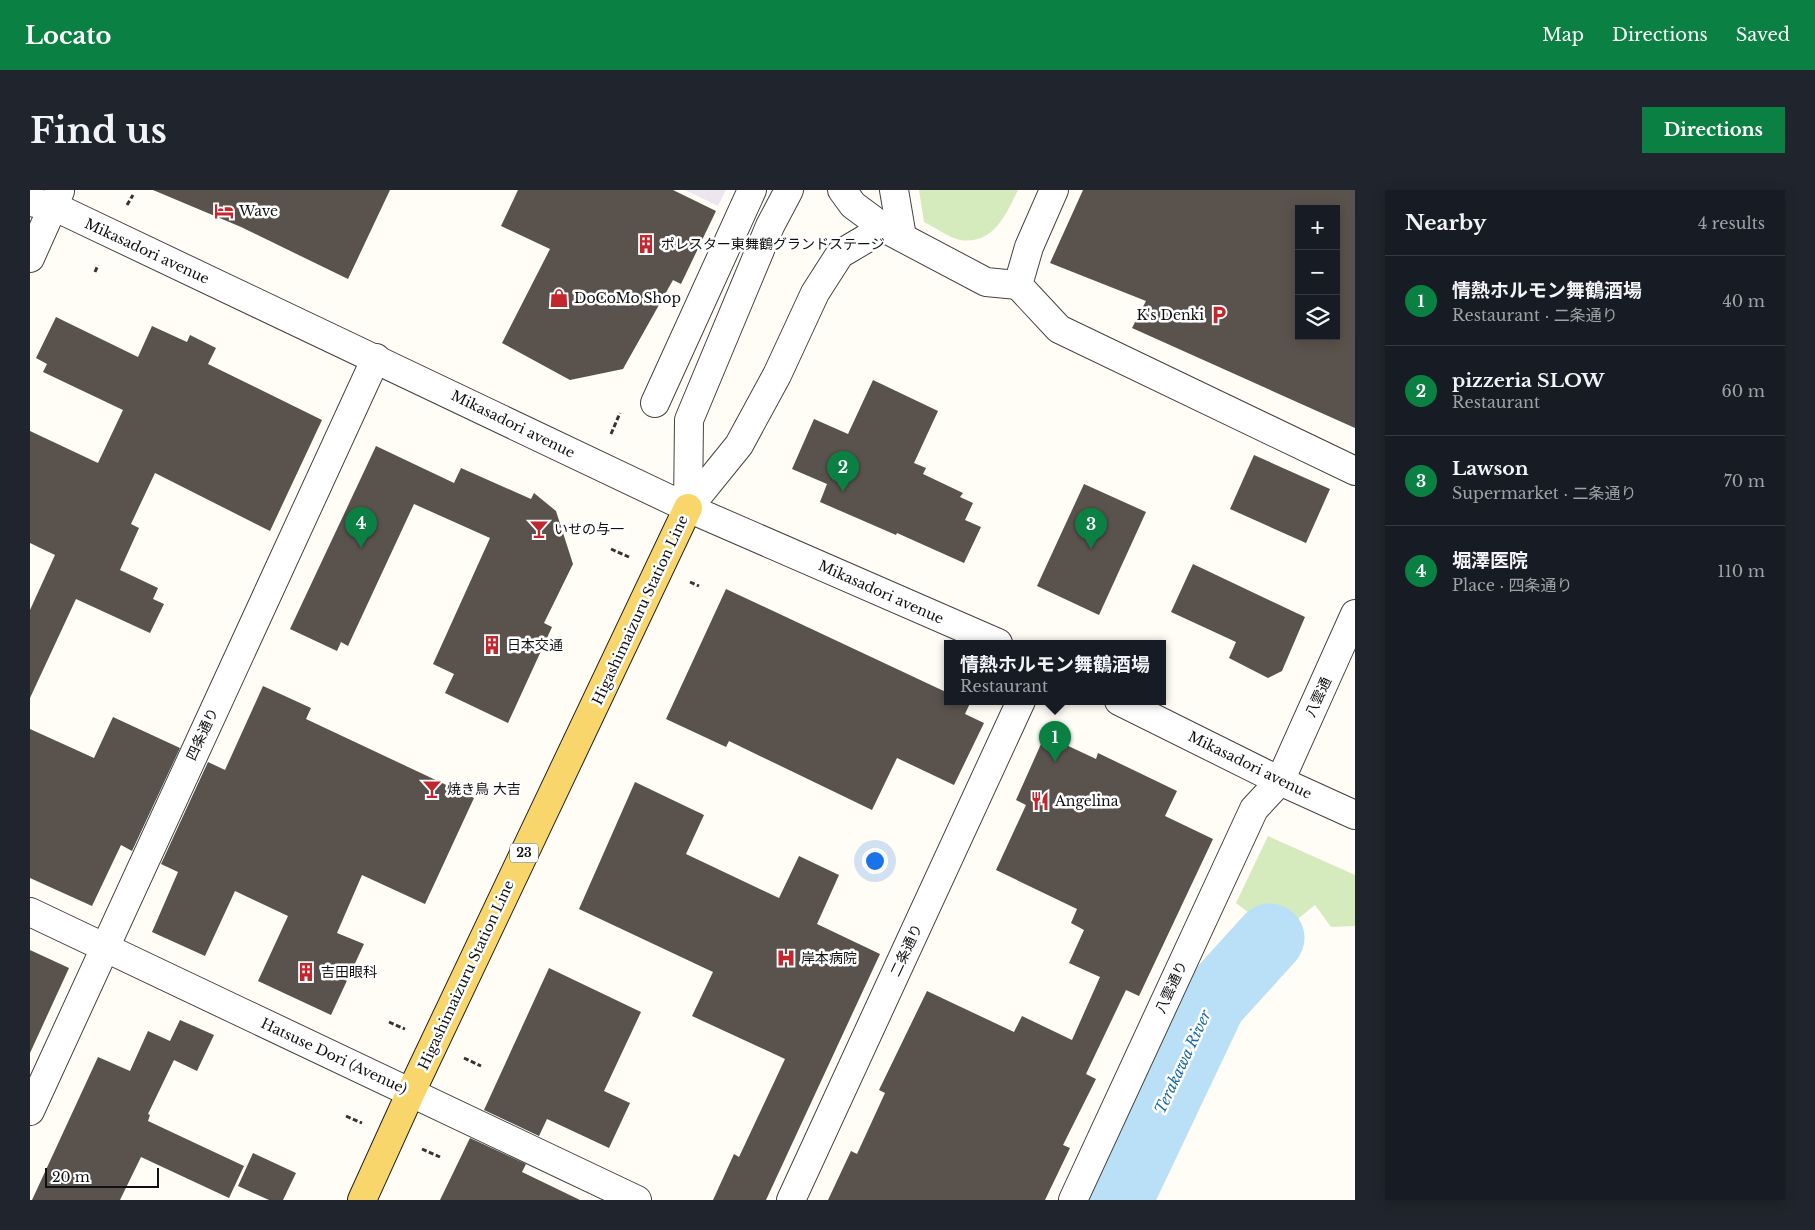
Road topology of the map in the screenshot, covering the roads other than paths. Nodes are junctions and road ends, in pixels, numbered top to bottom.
1 (752, 190) edge
2 (789, 190) edge
3 (842, 190) edge
4 (894, 190) edge
5 (1054, 190) edge
6 (48, 199) edge
7 (893, 232) junction
8 (30, 258) edge
9 (1018, 285) junction
10 (376, 358) junction
11 (655, 403) dead end
12 (1355, 471) edge
13 (688, 508) junction
14 (1355, 614) edge
15 (991, 640) edge
16 (1019, 705) edge
17 (1126, 705) edge
18 (1280, 781) junction
19 (1355, 815) edge
20 (30, 912) edge
21 (104, 947) junction
22 (410, 1092) junction
23 (30, 1112) edge
24 (362, 1200) edge
25 (637, 1200) edge
26 (791, 1200) edge
27 (1073, 1200) edge

1 - 11 street
2 - 13 street
3 - 7 street
4 - 7 street
5 - 9 street
6 - 8 street
6 - 10 street, Mikasadori avenue
7 - 9 street
7 - 13 street
9 - 12 street
10 - 13 street, Mikasadori avenue
10 - 21 street, 四条通り
13 - 15 street, Mikasadori avenue
13 - 22 main road, Higashimaizuru Station Line / 23
14 - 18 street, 八雲通
16 - 26 street, 二条通り
17 - 18 street, Mikasadori avenue
18 - 19 street, Mikasadori avenue
18 - 27 street, 八雲通り
20 - 21 street, Hatsuse Dori (Avenue)
21 - 22 street, Hatsuse Dori (Avenue)
21 - 23 street, 四条通り
22 - 24 main road, Higashimaizuru Station Line / 23
22 - 25 street, Hatsuse Dori (Avenue)

